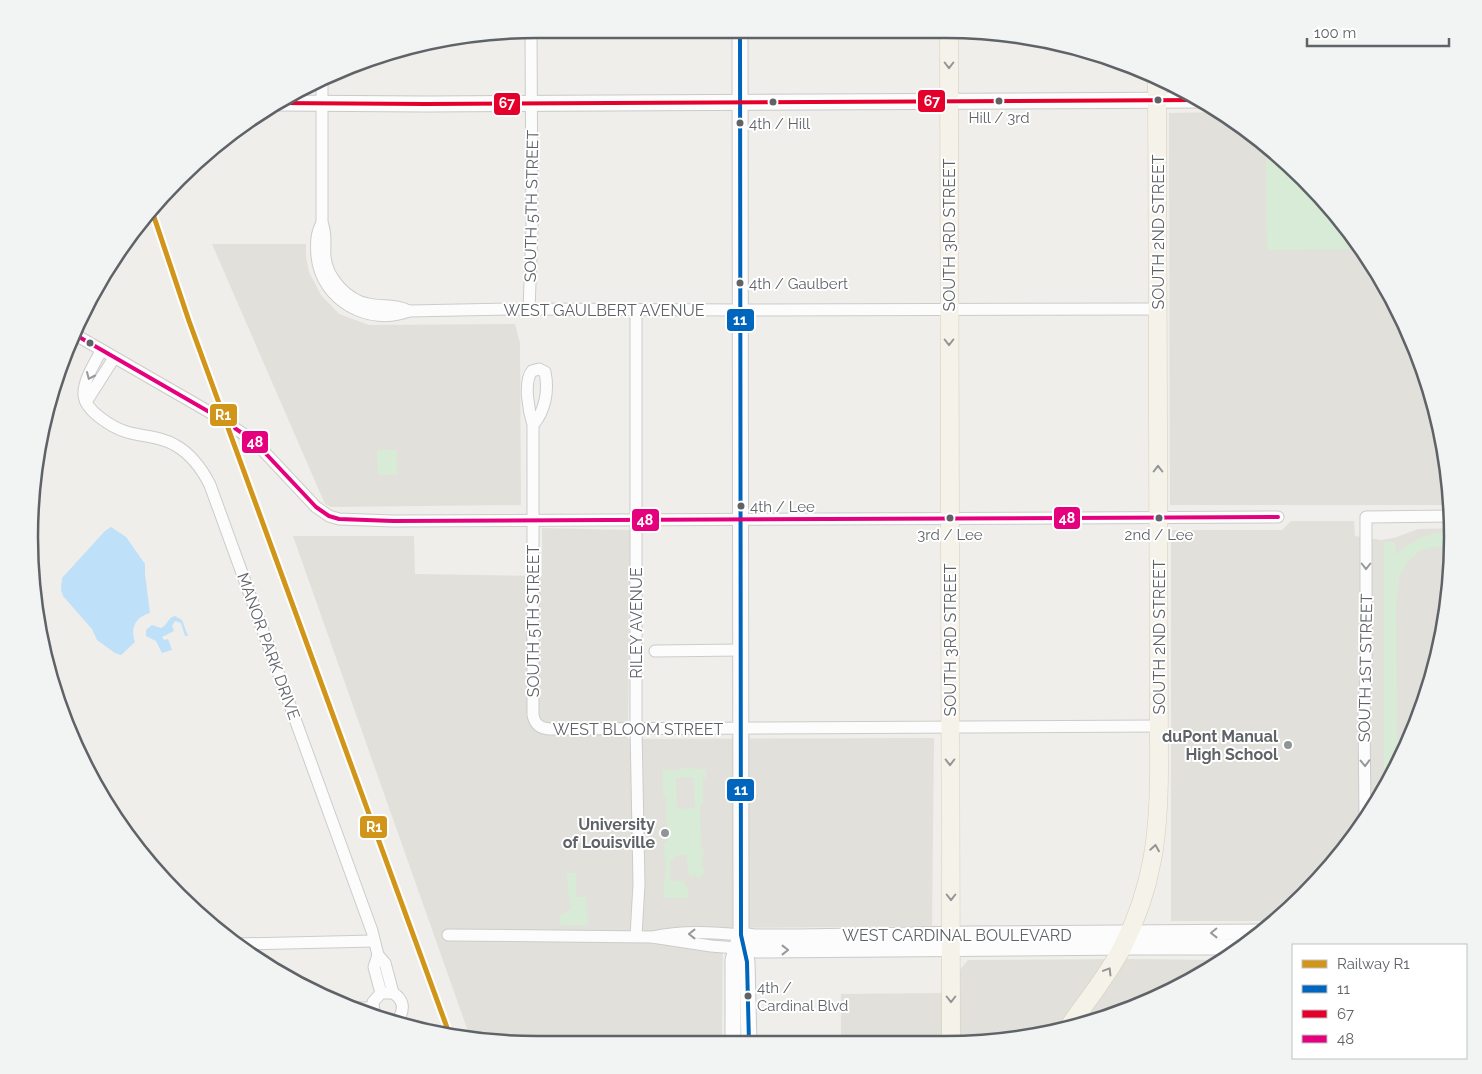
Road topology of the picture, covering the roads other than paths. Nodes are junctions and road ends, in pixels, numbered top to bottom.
1 (531, 38) edge
2 (740, 38) edge
3 (949, 38) edge
4 (322, 86) edge
5 (1158, 86) edge
6 (1158, 100) junction
7 (1187, 100) edge
8 (948, 101) junction
9 (740, 102) junction
10 (288, 103) edge
11 (532, 103) junction
12 (322, 104) junction
13 (636, 309) junction
14 (1158, 309) junction
15 (529, 310) junction
16 (741, 310) junction
17 (949, 310) junction
18 (80, 338) edge
19 (101, 351) junction
20 (114, 358) junction
21 (86, 402) junction
22 (533, 425) dead end
23 (1443, 516) edge
24 (1278, 517) dead end
25 (1159, 518) junction
26 (950, 519) junction
27 (532, 520) junction
28 (636, 520) junction
29 (741, 520) junction
30 (742, 650) junction
31 (655, 651) dead end
32 (539, 726) joint
33 (1159, 726) junction
34 (636, 728) junction
35 (742, 728) junction
36 (950, 728) junction
37 (1365, 807) edge
38 (1249, 933) edge
39 (448, 935) dead end
40 (636, 936) junction
41 (1126, 940) junction
42 (374, 941) junction
43 (951, 942) junction
44 (248, 944) edge
45 (740, 944) junction
46 (1230, 947) edge
47 (387, 993) junction
48 (372, 1008) edge
49 (399, 1017) edge
50 (1074, 1019) edge
51 (733, 1036) edge
52 (749, 1036) edge
53 (951, 1036) edge

1 - 11 street, SOUTH 5TH STREET
2 - 9 main road
3 -> 8 main road, SOUTH 3RD STREET
4 - 12 street, WEST GAULBERT AVENUE
5 - 6 main road, SOUTH 2ND STREET
6 - 7 main road
6 - 8 main road
6 - 14 main road, SOUTH 2ND STREET
8 - 9 main road
8 - 17 main road, SOUTH 3RD STREET
9 - 11 main road
9 - 16 main road
10 - 12 main road
11 - 12 main road
11 - 15 street, SOUTH 5TH STREET
12 - 15 street, WEST GAULBERT AVENUE
13 - 15 street, WEST GAULBERT AVENUE
13 - 16 street, WEST GAULBERT AVENUE
13 - 28 street, RILEY AVENUE
14 - 17 street, WEST GAULBERT AVENUE
25 -> 14 main road, SOUTH 2ND STREET
16 - 17 street, WEST GAULBERT AVENUE
16 - 29 main road
17 -> 26 main road, SOUTH 3RD STREET
18 - 19 street
19 - 20 street
19 -> 21 street
20 - 21 street
20 - 27 street
21 - 42 street, MANOR PARK DRIVE
22 - 27 street, SOUTH 5TH STREET
23 -> 37 street, SOUTH 1ST STREET
24 - 25 street
25 - 26 street
25 - 33 main road, SOUTH 2ND STREET
26 - 29 street
26 - 36 main road, SOUTH 3RD STREET
27 - 28 street
27 - 32 street, SOUTH 5TH STREET
28 - 29 street
28 - 34 street, RILEY AVENUE
29 - 30 main road
30 - 31 street
30 - 35 main road
32 - 34 street, WEST BLOOM STREET
33 - 36 street, WEST BLOOM STREET
41 -> 33 main road, SOUTH 2ND STREET
34 - 35 street, WEST BLOOM STREET
34 - 40 street, RILEY AVENUE
35 - 36 street, WEST BLOOM STREET
35 - 45 main road
36 -> 43 main road, SOUTH 3RD STREET
38 -> 41 main road, WEST CARDINAL BOULEVARD
39 - 40 street, WEST CARDINAL BOULEVARD
40 - 45 street, WEST CARDINAL BOULEVARD
41 - 43 main road, WEST CARDINAL BOULEVARD
41 - 46 main road, WEST CARDINAL BOULEVARD
50 -> 41 main road, SOUTH 2ND STREET
42 - 44 street
42 - 47 street, MANOR PARK DRIVE
43 - 45 main road, WEST CARDINAL BOULEVARD
43 -> 53 main road, SOUTH 3RD STREET
45 - 51 main road
45 - 52 main road
47 - 48 street
47 - 49 street, MANOR PARK DRIVE

